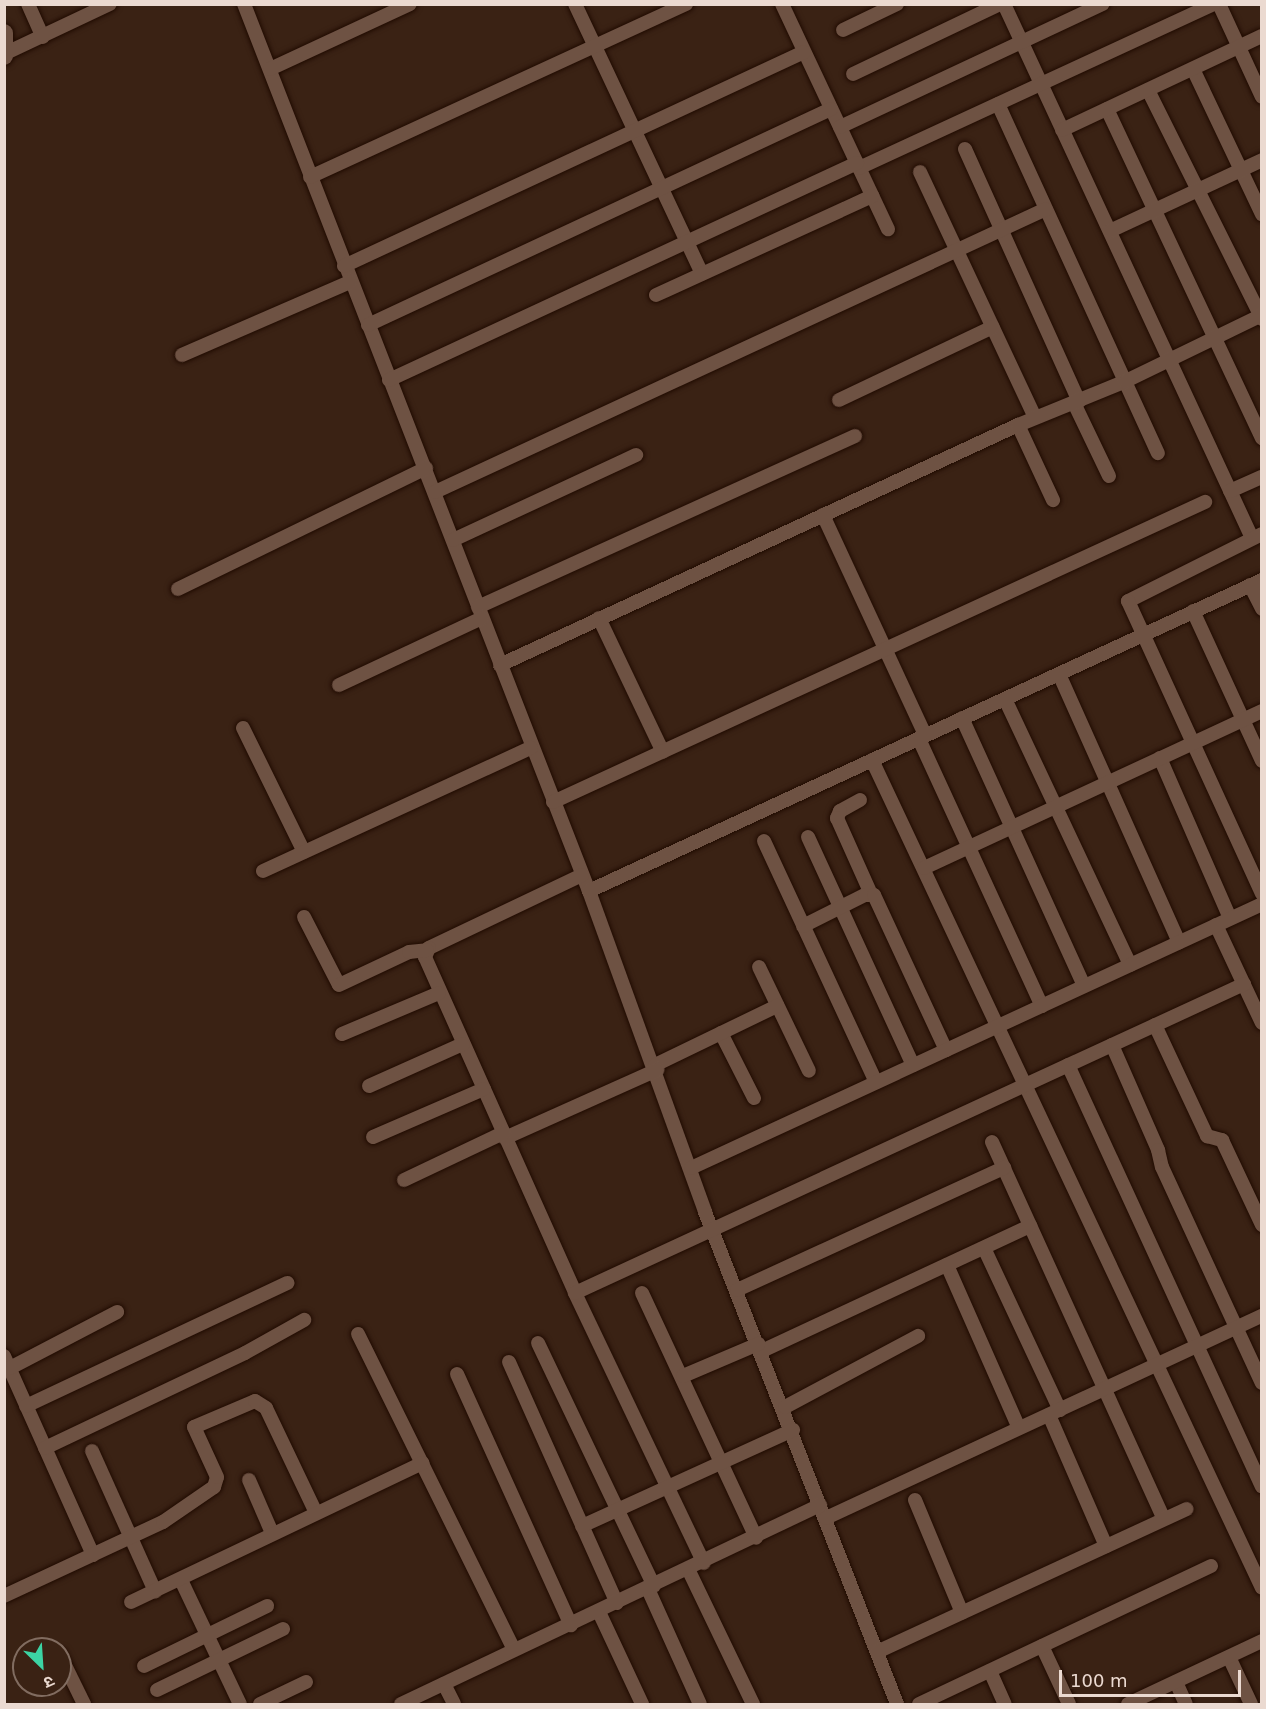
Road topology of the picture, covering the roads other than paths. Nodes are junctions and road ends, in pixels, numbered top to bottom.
1 (28, 4) edge
2 (110, 4) edge
3 (410, 4) edge
4 (575, 4) edge
5 (686, 4) edge
6 (782, 4) edge
7 (897, 4) edge
8 (1002, 4) edge
9 (1103, 4) edge
10 (1214, 4) edge
11 (1219, 4) edge
12 (250, 6) edge
13 (843, 30) dead end
14 (4, 33) edge
15 (1262, 36) edge
16 (43, 37) junction
17 (1022, 43) junction
18 (594, 46) junction
19 (1239, 47) junction
20 (804, 52) junction
21 (5, 55) edge
22 (270, 69) junction
23 (1192, 69) junction
24 (853, 74) dead end
25 (1041, 84) junction
26 (1148, 90) junction
27 (1262, 98) edge
28 (998, 104) junction
29 (831, 109) junction
30 (1107, 109) junction
31 (840, 127) junction
32 (1062, 130) junction
33 (633, 131) junction
34 (965, 149) dead end
35 (1262, 160) edge
36 (858, 166) junction
37 (1241, 170) junction
38 (920, 172) dead end
39 (310, 177) junction
40 (661, 189) junction
41 (1198, 190) junction
42 (872, 196) junction
43 (1046, 208) junction
44 (1154, 210) junction
45 (1262, 214) edge
46 (888, 229) dead end
47 (1003, 229) junction
48 (1110, 231) junction
49 (687, 242) junction
50 (957, 250) junction
51 (344, 266) junction
52 (702, 274) junction
53 (350, 282) junction
54 (656, 295) dead end
55 (1261, 317) edge
56 (368, 325) junction
57 (993, 327) junction
58 (1214, 337) junction
59 (182, 355) dead end
60 (1167, 358) junction
61 (388, 380) junction
62 (1126, 381) junction
63 (839, 400) dead end
64 (1076, 402) junction
65 (1035, 417) junction
66 (1018, 425) junction
67 (855, 436) dead end
68 (1262, 438) edge
69 (1158, 453) dead end
70 (636, 455) dead end
71 (426, 468) junction
72 (1109, 476) dead end
73 (1262, 477) edge
74 (1230, 491) junction
75 (435, 492) junction
76 (1053, 500) dead end
77 (1205, 502) dead end
78 (823, 515) junction
79 (1257, 536) edge
80 (453, 540) junction
81 (1256, 582) edge
82 (178, 589) dead end
83 (1262, 609) edge
84 (1193, 611) junction
85 (480, 613) junction
86 (599, 618) junction
87 (1141, 636) junction
88 (884, 650) junction
89 (500, 665) junction
90 (1059, 674) junction
91 (339, 685) dead end
92 (1005, 699) junction
93 (1262, 711) edge
94 (962, 718) junction
95 (1242, 720) junction
96 (243, 728) dead end
97 (922, 737) junction
98 (1191, 744) junction
99 (531, 748) junction
100 (663, 752) junction
101 (1160, 759) junction
102 (872, 760) junction
103 (1262, 761) edge
104 (1106, 783) junction
105 (860, 800) dead end
106 (553, 802) junction
107 (1057, 806) junction
108 (1013, 826) junction
109 (808, 837) dead end
110 (765, 841) dead end
111 (970, 846) junction
112 (304, 852) junction
113 (924, 868) junction
114 (262, 871) dead end
115 (582, 875) junction
116 (589, 891) junction
117 (871, 894) junction
118 (1262, 894) edge
119 (1262, 904) edge
120 (841, 907) junction
121 (304, 917) dead end
122 (1230, 918) junction
123 (1216, 925) junction
124 (803, 926) junction
125 (1179, 942) junction
126 (427, 950) junction
127 (1130, 965) junction
128 (759, 967) dead end
129 (1244, 984) junction
130 (1084, 986) junction
131 (439, 993) junction
132 (777, 1006) junction
133 (1042, 1006) junction
134 (1262, 1023) edge
135 (1155, 1025) junction
136 (995, 1027) junction
137 (722, 1033) junction
138 (342, 1034) dead end
139 (463, 1044) junction
140 (1112, 1045) junction
141 (946, 1050) junction
142 (913, 1065) junction
143 (1068, 1065) junction
144 (656, 1067) junction
145 (808, 1071) dead end
146 (876, 1082) junction
147 (369, 1086) dead end
148 (1023, 1086) junction
149 (484, 1089) junction
150 (754, 1098) dead end
151 (504, 1136) junction
152 (373, 1137) dead end
153 (992, 1142) dead end
154 (691, 1168) junction
155 (1004, 1168) junction
156 (404, 1180) dead end
157 (1262, 1225) edge
158 (1030, 1226) junction
159 (713, 1229) junction
160 (984, 1248) junction
161 (946, 1265) junction
162 (287, 1283) dead end
163 (737, 1290) junction
164 (575, 1293) junction
165 (642, 1293) dead end
166 (117, 1312) dead end
167 (1262, 1316) edge
168 (304, 1320) dead end
169 (1236, 1328) junction
170 (358, 1334) dead end
171 (918, 1336) dead end
172 (538, 1343) dead end
173 (1197, 1346) junction
174 (760, 1347) junction
175 (7, 1362) edge
176 (509, 1362) dead end
177 (1156, 1365) junction
178 (457, 1374) dead end
179 (683, 1376) junction
180 (1262, 1383) edge
181 (1103, 1389) junction
182 (26, 1406) junction
183 (785, 1407) junction
184 (1054, 1412) junction
185 (1019, 1428) junction
186 (793, 1430) junction
187 (45, 1448) junction
188 (92, 1451) dead end
189 (723, 1461) junction
190 (423, 1463) junction
191 (249, 1480) dead end
192 (1262, 1486) edge
193 (668, 1490) junction
194 (915, 1500) dead end
195 (1187, 1509) dead end
196 (618, 1510) junction
197 (316, 1512) junction
198 (823, 1512) junction
199 (1164, 1520) junction
200 (582, 1526) junction
201 (272, 1533) junction
202 (130, 1537) junction
203 (756, 1539) junction
204 (1106, 1546) junction
205 (93, 1555) junction
206 (704, 1563) junction
207 (1211, 1566) dead end
208 (689, 1571) junction
209 (181, 1580) junction
210 (651, 1588) junction
211 (1262, 1588) edge
212 (155, 1591) junction
213 (4, 1596) edge
214 (131, 1602) dead end
215 (617, 1603) junction
216 (267, 1606) dead end
217 (599, 1612) junction
218 (962, 1612) junction
219 (571, 1625) junction
220 (283, 1629) dead end
221 (207, 1636) junction
222 (1262, 1641) edge
223 (1042, 1646) junction
224 (514, 1650) junction
225 (877, 1652) junction
226 (1229, 1657) junction
227 (219, 1662) junction
228 (144, 1666) dead end
229 (990, 1671) junction
230 (72, 1680) edge
231 (306, 1682) dead end
232 (1176, 1682) junction
233 (444, 1684) junction
234 (157, 1690) dead end
235 (84, 1704) edge
236 (240, 1704) edge
237 (260, 1704) edge
238 (401, 1704) edge
239 (454, 1704) edge
240 (642, 1704) edge
241 (700, 1704) edge
242 (753, 1704) edge
243 (897, 1704) edge
244 (919, 1704) edge
245 (1005, 1704) edge
246 (1069, 1704) edge
247 (1128, 1704) edge
248 (1186, 1704) edge
249 (1251, 1704) edge

1 - 16 street
2 - 16 street
3 - 22 street
4 - 18 street
5 - 18 street
6 - 20 street
7 - 13 street
8 - 17 street
8 - 24 street
9 - 17 street
10 - 25 street
11 - 19 street
12 - 22 street
14 - 21 street
15 - 19 street
16 - 21 street
17 - 25 street
17 - 31 street
18 - 33 street
18 - 39 street
19 - 23 street
19 - 27 street
20 - 29 street
20 - 33 street
22 - 39 street
23 - 26 street
23 - 37 street
25 - 28 street
25 - 32 street
26 - 30 street
26 - 41 street
28 - 36 street
28 - 43 street
29 - 31 street
29 - 40 street
30 - 32 street
30 - 44 street
31 - 36 street
32 - 48 street
33 - 40 street
33 - 51 street
34 - 47 street
35 - 37 street
36 - 42 street
36 - 49 street
37 - 41 street
37 - 45 street
38 - 50 street
39 - 51 street
40 - 49 street
40 - 56 street
41 - 44 street
41 - 55 street
42 - 46 street
42 - 52 street
43 - 47 street
43 - 62 street
44 - 48 street
44 - 58 street
47 - 50 street
47 - 64 street
48 - 60 street
49 - 52 street
49 - 61 street
50 - 57 street
50 - 75 street
51 - 53 street
52 - 54 street
53 - 56 street
53 - 59 street
55 - 58 street
56 - 61 street
57 - 63 street
57 - 65 street
58 - 60 street
58 - 68 street
60 - 62 street
60 - 74 street
61 - 71 street
62 - 64 street
62 - 69 street
64 - 65 street
64 - 72 street
65 - 66 street
66 - 76 street
66 - 78 street
67 - 85 street
70 - 80 street
71 - 75 street
71 - 82 street
73 - 74 street
74 - 79 street
75 - 80 street
77 - 88 street
78 - 86 street
78 - 88 street
79 - 87 street
80 - 85 street
81 - 83 street
81 - 84 street
84 - 87 street
84 - 95 street
85 - 89 street
85 - 91 street
86 - 89 street
86 - 100 street
87 - 90 street
87 - 98 street
88 - 97 street
88 - 100 street
89 - 99 street
90 - 92 street
90 - 104 street
92 - 94 street
92 - 107 street
93 - 95 street
94 - 97 street
94 - 108 street
95 - 98 street
95 - 103 street
96 - 112 street
97 - 102 street
97 - 111 street
98 - 101 street
98 - 118 street
99 - 106 street
99 - 112 street
100 - 106 street
101 - 104 street
101 - 122 street
102 - 113 street
102 - 116 street
104 - 107 street
104 - 125 street
105 - 117 street
106 - 115 street
107 - 108 street
107 - 127 street
108 - 111 street
108 - 130 street
109 - 120 street
110 - 124 street
111 - 113 street
111 - 133 street
112 - 114 street
113 - 136 street
115 - 116 street
115 - 126 street
116 - 144 street
117 - 120 street
117 - 141 street
119 - 122 street
120 - 124 street
120 - 142 street
121 - 126 street
122 - 123 street
123 - 125 street
123 - 129 street
124 - 146 street
125 - 127 street
126 - 131 street
127 - 130 street
128 - 132 street
129 - 134 street
129 - 135 street
130 - 133 street
131 - 138 street
131 - 139 street
132 - 137 street
132 - 145 street
133 - 136 street
135 - 140 street
135 - 157 street
136 - 141 street
136 - 148 street
137 - 144 street
137 - 150 street
139 - 147 street
139 - 149 street
140 - 143 street
140 - 169 street
141 - 142 street
142 - 146 street
143 - 148 street
143 - 173 street
144 - 151 street
144 - 154 street
146 - 154 street
148 - 159 street
148 - 177 street
149 - 151 street
149 - 152 street
151 - 156 street
151 - 164 street
153 - 155 street
154 - 159 street
155 - 158 street
155 - 163 street
158 - 160 street
158 - 181 street
159 - 163 street
159 - 164 street
160 - 161 street
160 - 184 street
161 - 174 street
161 - 185 street
162 - 182 street
163 - 174 street
164 - 193 street
165 - 179 street
166 - 175 street
167 - 169 street
168 - 187 street
169 - 173 street
169 - 180 street
170 - 190 street
171 - 183 street
172 - 196 street
173 - 177 street
173 - 192 street
174 - 179 street
174 - 183 street
175 - 182 street
176 - 200 street
177 - 181 street
177 - 211 street
178 - 219 street
179 - 189 street
181 - 184 street
181 - 199 street
182 - 187 street
183 - 186 street
184 - 185 street
184 - 204 street
185 - 198 street
186 - 189 street
186 - 198 street
187 - 205 street
188 - 202 street
189 - 193 street
189 - 203 street
190 - 197 street
190 - 224 street
191 - 201 street
193 - 196 street
193 - 206 street
194 - 218 street
195 - 199 street
196 - 200 street
196 - 210 street
197 - 201 street
197 - 202 street
198 - 203 street
198 - 225 street
199 - 204 street
200 - 215 street
201 - 209 street
202 - 205 street
202 - 212 street
203 - 206 street
204 - 218 street
205 - 213 street
206 - 208 street
207 - 223 street
208 - 210 street
208 - 242 street
209 - 212 street
209 - 221 street
210 - 215 street
210 - 241 street
212 - 214 street
215 - 217 street
216 - 221 street
217 - 219 street
217 - 240 street
218 - 225 street
219 - 224 street
220 - 227 street
221 - 227 street
221 - 228 street
222 - 226 street
223 - 229 street
223 - 246 street
224 - 233 street
225 - 243 street
226 - 232 street
226 - 249 street
227 - 234 street
227 - 236 street
229 - 244 street
229 - 245 street
230 - 235 street
231 - 237 street
232 - 247 street
232 - 248 street
233 - 238 street
233 - 239 street

